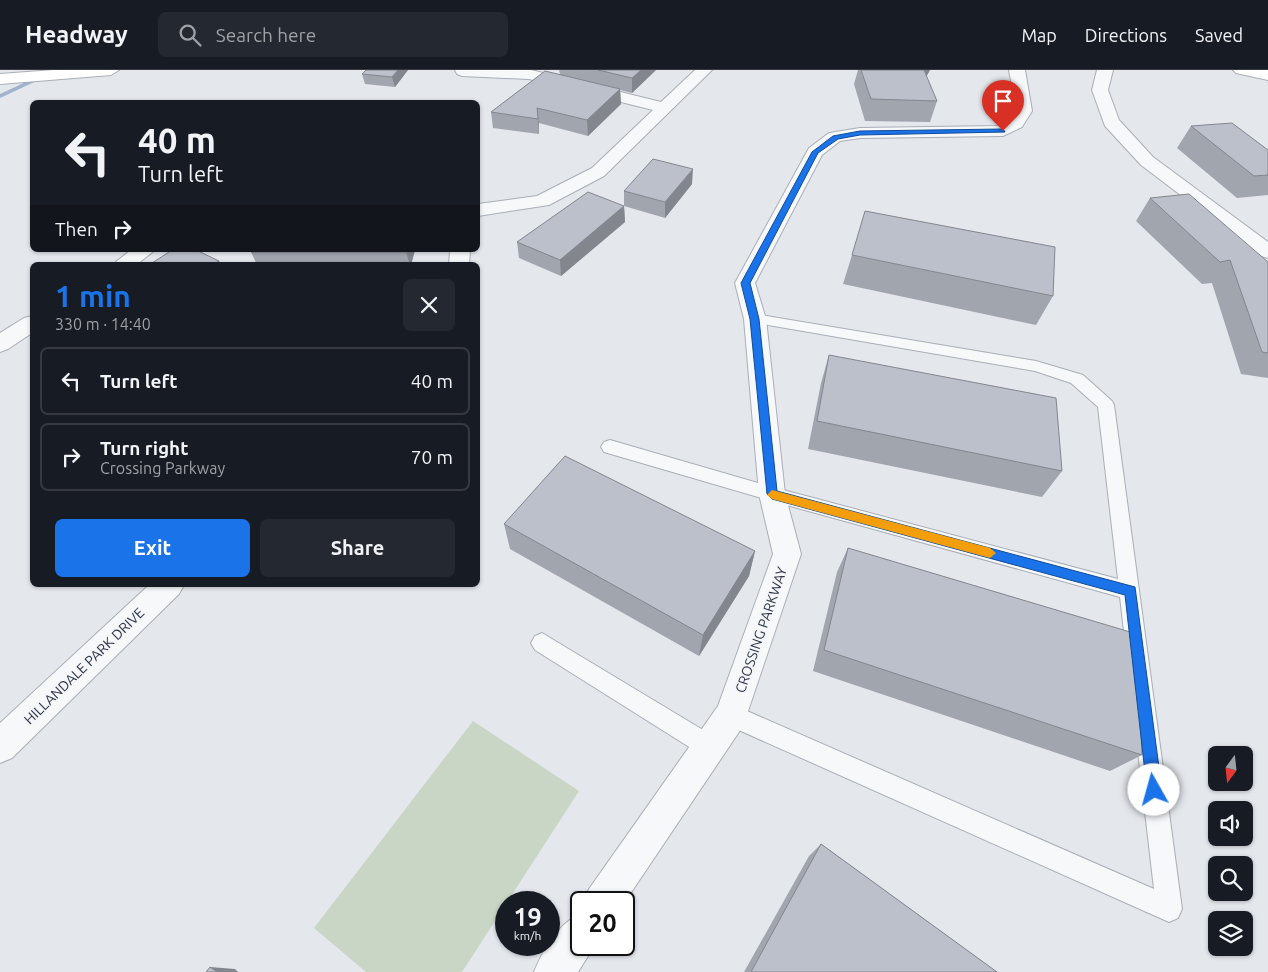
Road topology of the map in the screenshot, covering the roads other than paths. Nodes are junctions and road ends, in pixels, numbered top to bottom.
1 (111, 70) edge
2 (704, 70) edge
3 (1017, 70) edge
4 (1105, 70) edge
5 (1241, 70) edge
6 (462, 71) edge
7 (1268, 75) edge
8 (0, 80) edge
9 (665, 108) junction
10 (480, 210) edge
11 (142, 252) edge
12 (1268, 252) edge
13 (127, 262) edge
14 (755, 319) junction
15 (30, 324) edge
16 (0, 344) edge
17 (610, 447) dead end
18 (772, 494) junction
19 (167, 587) edge
20 (1130, 591) junction
21 (542, 643) dead end
22 (731, 715) junction
23 (0, 746) edge
24 (710, 747) junction
25 (610, 891) edge

1 - 8 main road
2 - 9 street
3 - 14 street, CROSSING PARKWAY
4 - 12 street
5 - 7 main road
6 - 9 street
9 - 10 street
11 - 13 street
14 - 18 street, CROSSING PARKWAY
14 - 20 lane
15 - 16 street
17 - 18 lane
18 - 20 lane
18 - 22 street, CROSSING PARKWAY
19 - 23 street, HILLANDALE PARK DRIVE
20 - 22 lane
21 - 24 lane
22 - 24 street, CROSSING PARKWAY
24 - 25 street, CROSSING PARKWAY

